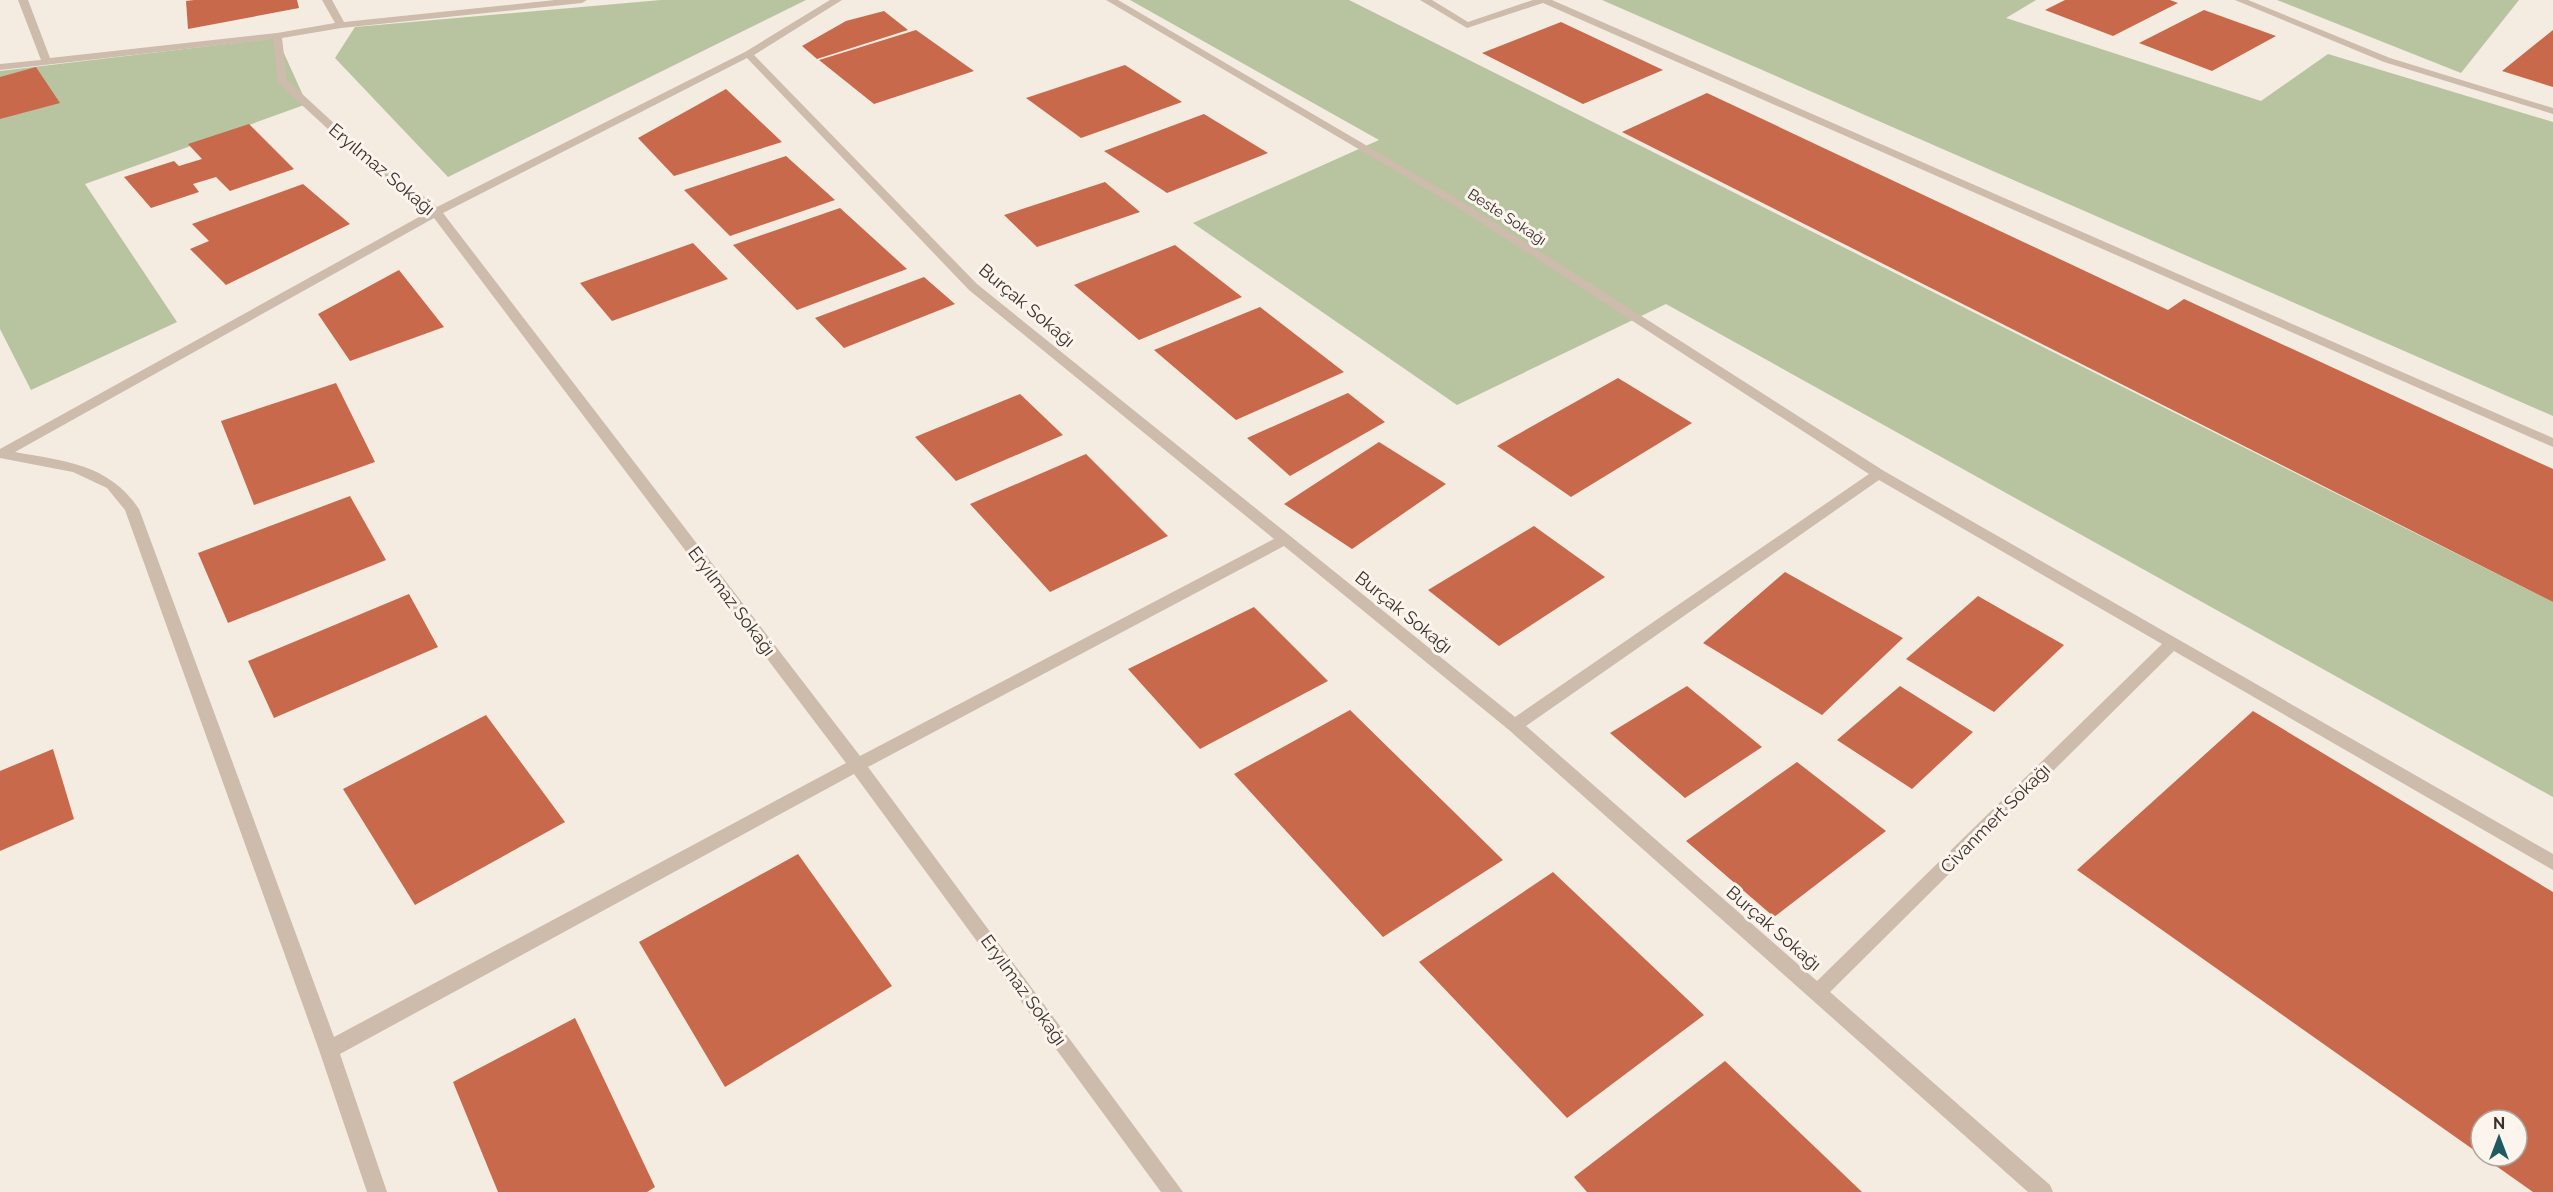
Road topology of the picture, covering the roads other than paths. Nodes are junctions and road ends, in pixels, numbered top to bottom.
1 (23, 0) edge
2 (327, 0) edge
3 (582, 0) edge
4 (837, 0) edge
5 (1111, 0) edge
6 (1425, 0) edge
7 (1543, 0) edge
8 (2240, 0) edge
9 (564, 1) edge
10 (341, 25) junction
11 (277, 36) junction
12 (748, 54) junction
13 (46, 61) junction
14 (0, 67) edge
15 (2553, 111) edge
16 (436, 212) junction
17 (2553, 443) edge
18 (1, 454) edge
19 (1879, 474) junction
20 (1284, 540) junction
21 (2173, 643) junction
22 (1515, 726) junction
23 (857, 765) junction
24 (2553, 863) edge
25 (1818, 993) junction
26 (329, 1050) junction
27 (377, 1192) edge
28 (1173, 1192) edge
29 (2043, 1192) edge

1 - 13 street
2 - 10 street
3 - 9 street
4 - 12 street
5 - 19 street, Beste Sokağı
6 - 7 street
7 - 17 street
8 - 15 street
9 - 10 street
10 - 11 street
11 - 13 street
11 - 16 street, Eryılmaz Sokağı
12 - 16 street
12 - 20 street, Burçak Sokağı
13 - 14 street
16 - 18 street
16 - 23 street, Eryılmaz Sokağı
18 - 26 street
19 - 21 street, Beste Sokağı
19 - 22 street
20 - 22 street, Burçak Sokağı
20 - 23 street
21 - 24 street, Beste Sokağı
21 - 25 street, Civanmert Sokağı
22 - 25 street, Burçak Sokağı
23 - 26 street
23 - 28 street, Eryılmaz Sokağı
25 - 29 street, Burçak Sokağı
26 - 27 street

